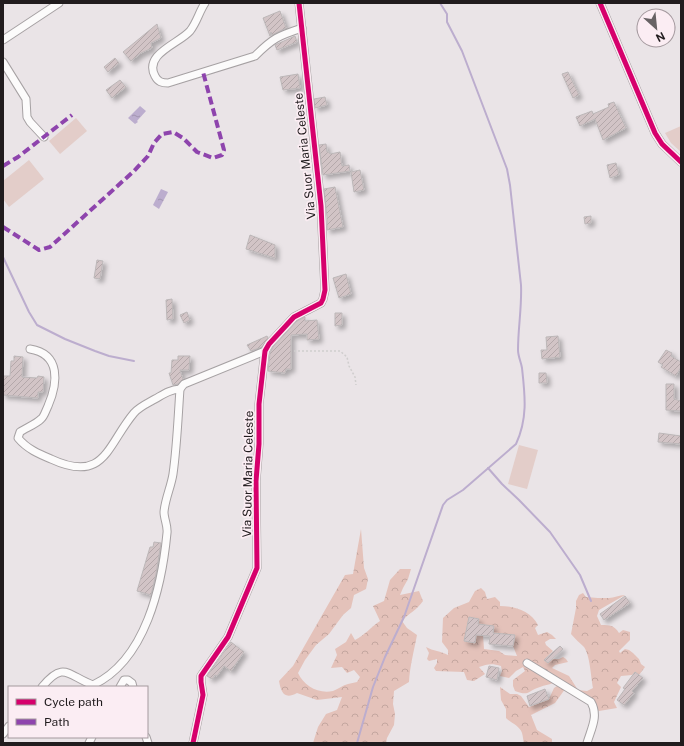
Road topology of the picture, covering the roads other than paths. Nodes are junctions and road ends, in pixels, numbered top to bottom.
1 (59, 3) edge
2 (205, 3) edge
3 (299, 3) edge
4 (600, 3) edge
5 (302, 28) junction
6 (3, 40) edge
7 (3, 62) edge
8 (44, 137) dead end
9 (681, 162) edge
10 (30, 349) dead end
11 (265, 351) junction
12 (180, 389) junction
13 (527, 663) dead end
14 (43, 686) edge
15 (121, 686) edge
16 (133, 686) edge
17 (193, 743) edge
18 (587, 743) edge

1 - 6 street
2 - 5 street
3 - 5 street, Via Suor Maria Celeste
4 - 9 street
5 - 11 street, Via Suor Maria Celeste
7 - 8 street
10 - 12 street
11 - 12 street
11 - 17 street, Via Suor Maria Celeste
12 - 14 street
13 - 18 street
15 - 16 street

